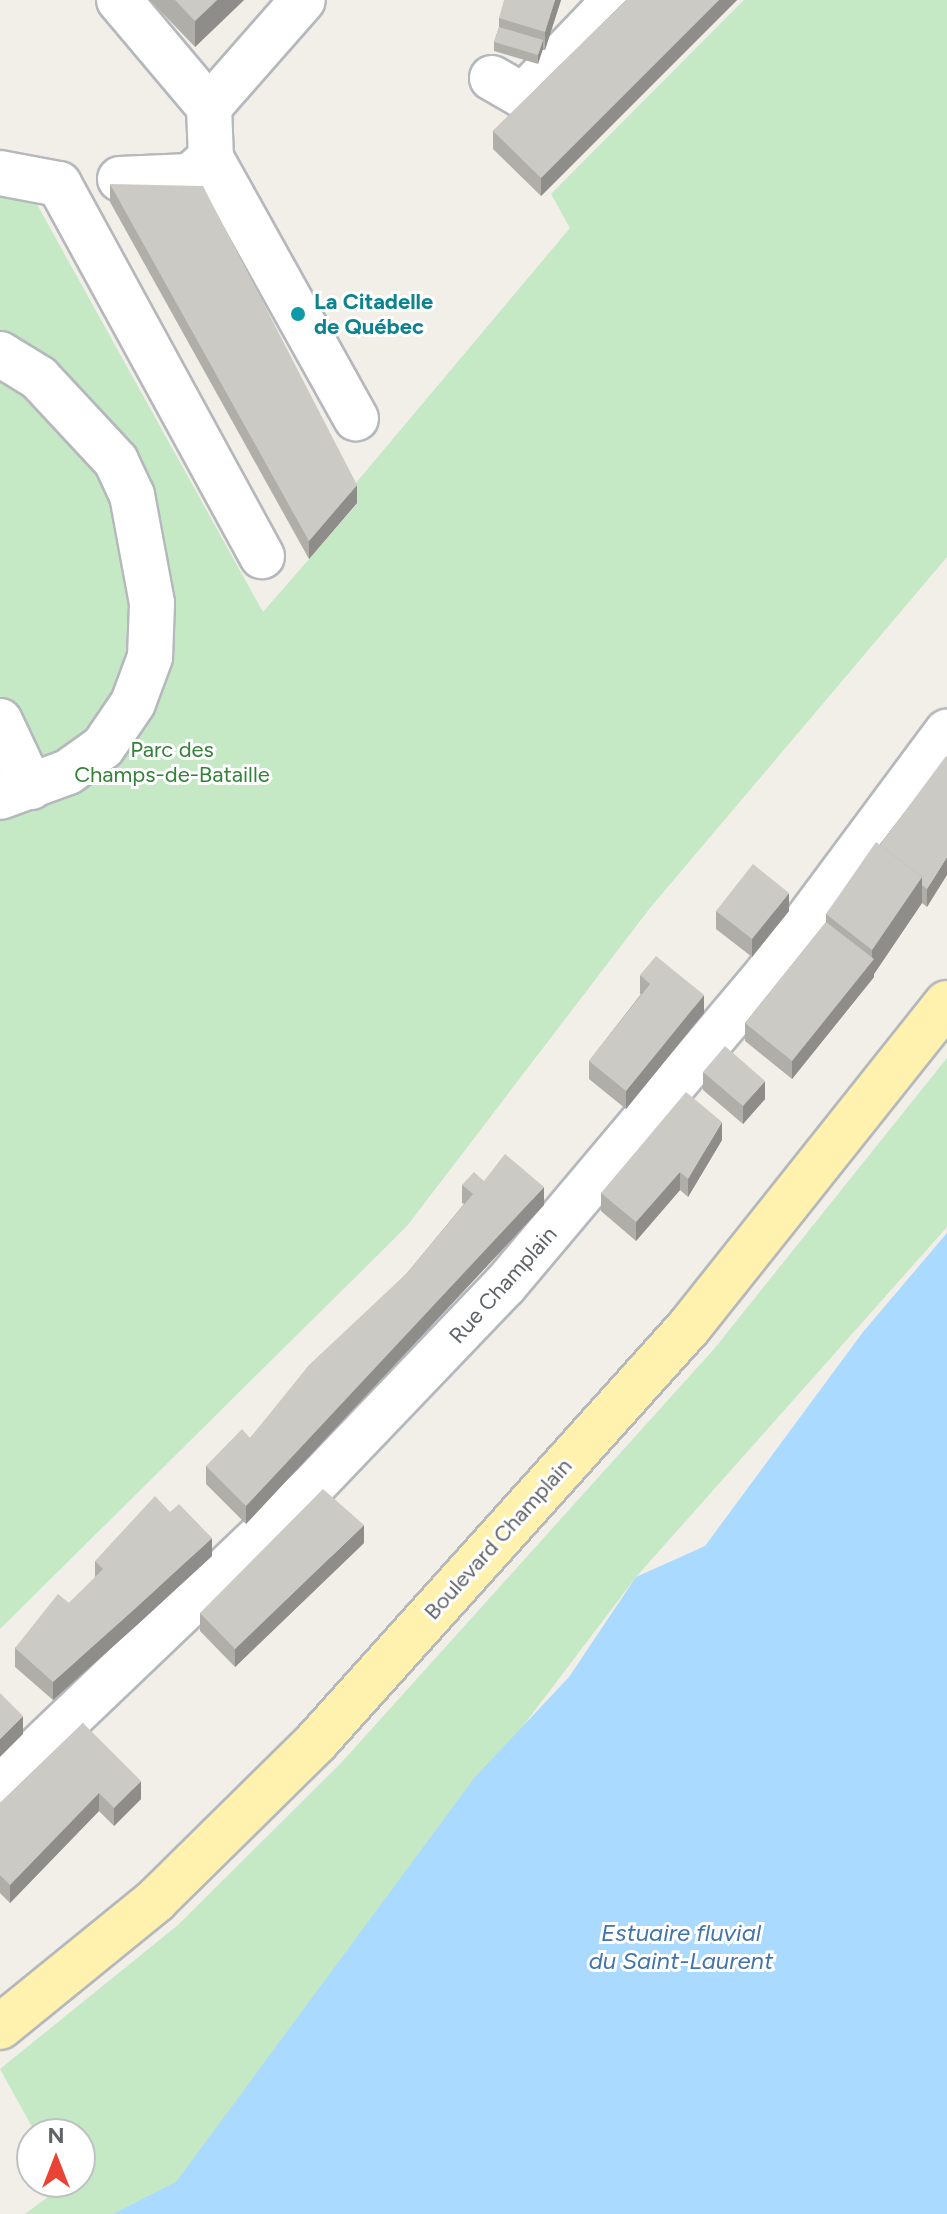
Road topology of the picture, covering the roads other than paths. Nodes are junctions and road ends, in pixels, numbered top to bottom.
1 (119, 0) edge
2 (303, 0) edge
3 (615, 0) edge
4 (492, 78) dead end
5 (209, 107) junction
6 (211, 158) junction
7 (0, 173) edge
8 (120, 179) dead end
9 (0, 354) edge
10 (356, 418) dead end
11 (262, 556) dead end
12 (0, 721) edge
13 (947, 732) edge
14 (16, 792) edge
15 (947, 1003) edge
16 (0, 1785) edge
17 (0, 2027) edge

1 - 5 street
2 - 5 street
3 - 4 street
5 - 6 street
6 - 8 street
6 - 10 street
7 - 11 street
9 - 14 street
12 - 14 street
13 - 16 street, Rue Champlain
15 - 17 main road, Boulevard Champlain

